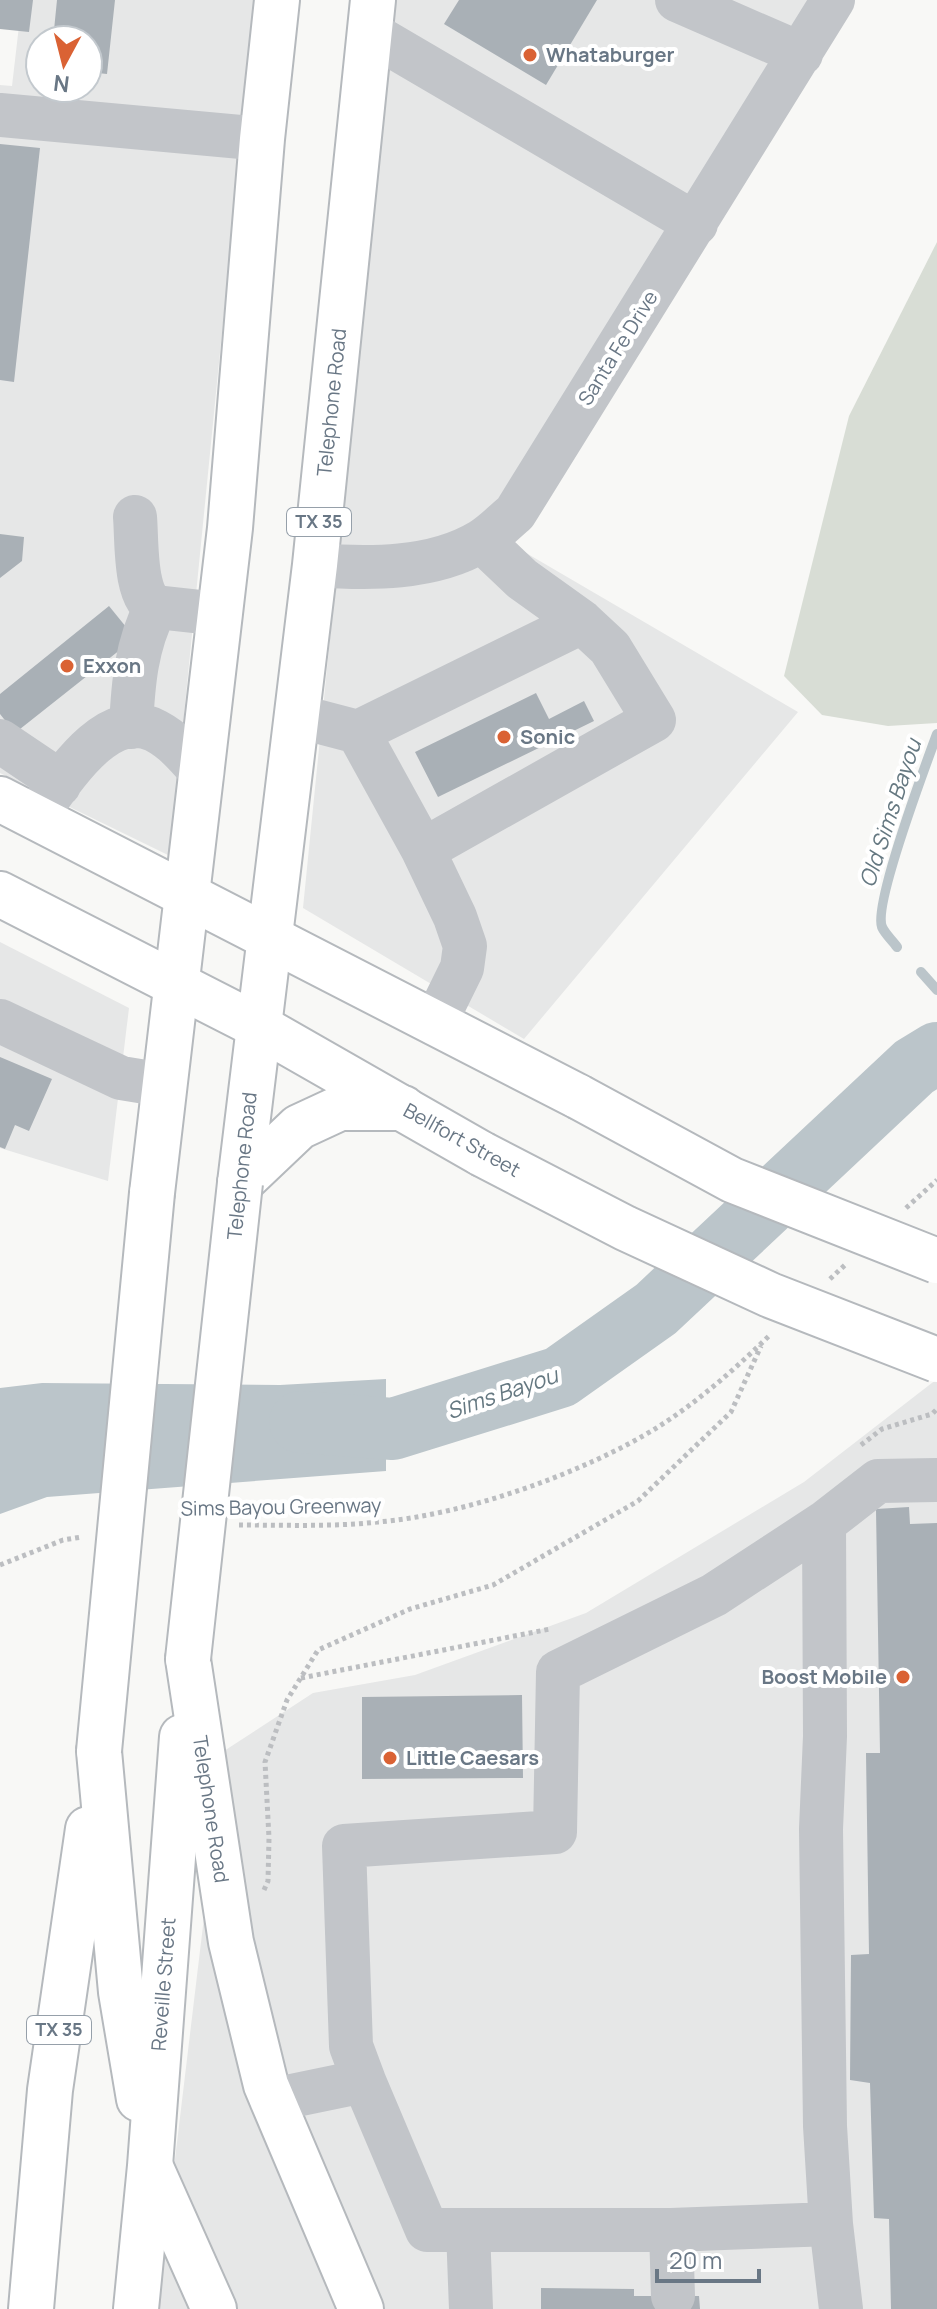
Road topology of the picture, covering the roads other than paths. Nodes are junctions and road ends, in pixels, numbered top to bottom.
1 (277, 0) edge
2 (677, 0) edge
3 (833, 0) edge
4 (372, 17) edge
5 (801, 54) junction
6 (0, 115) edge
7 (262, 139) junction
8 (696, 224) junction
9 (135, 517) dead end
10 (482, 541) junction
11 (315, 565) junction
12 (156, 607) junction
13 (220, 614) junction
14 (582, 622) junction
15 (297, 716) junction
16 (131, 727) junction
17 (358, 732) junction
18 (0, 741) edge
19 (202, 773) junction
20 (32, 800) edge
21 (423, 850) junction
22 (188, 896) junction
23 (2, 899) edge
24 (270, 938) junction
25 (176, 982) junction
26 (0, 1021) edge
27 (435, 1023) junction
28 (258, 1026) junction
29 (164, 1085) junction
30 (405, 1108) junction
31 (240, 1183) junction
32 (937, 1261) edge
33 (937, 1360) edge
34 (937, 1480) edge
35 (824, 1523) junction
36 (188, 1659) junction
37 (99, 1751) junction
38 (364, 2081) junction
39 (272, 2100) junction
40 (150, 2166) junction
41 (831, 2224) junction
42 (468, 2230) junction
43 (671, 2230) junction
44 (673, 2296) dead end
45 (31, 2309) edge
46 (136, 2309) edge
47 (214, 2309) edge
48 (361, 2309) edge
49 (471, 2309) edge
50 (841, 2309) edge

1 - 7 main road, TX 35
2 - 5 street
3 - 5 street, Santa Fe Drive
4 - 8 street
4 - 11 main road, Telephone Road / TX 35
5 - 8 street, Santa Fe Drive
6 - 7 street
7 - 13 main road, TX 35
8 - 10 street, Santa Fe Drive
9 - 12 street
10 - 11 street, Santa Fe Drive
10 - 14 street
11 - 15 main road, Telephone Road / TX 35
12 - 13 street
12 - 16 street
13 - 19 main road, TX 35
14 - 17 street
14 - 21 street
15 - 17 street
15 - 24 main road, Telephone Road / TX 35
16 - 19 street
16 - 20 street
17 - 21 street
18 - 20 street
19 - 22 main road, TX 35
20 - 22 main road
21 - 27 street
22 - 24 main road
22 - 25 main road, TX 35
23 - 25 main road, Bellfort Street
24 - 27 main road
24 - 28 main road, Telephone Road / TX 35
25 - 28 main road, Bellfort Street
25 - 29 main road, TX 35
26 - 29 street
27 - 32 main road, bridge
28 - 30 main road, Bellfort Street
28 - 31 main road, Telephone Road / TX 35
29 - 37 main road, TX 35, bridge
30 - 31 main road
30 - 33 main road, Bellfort Street, bridge
31 - 36 main road, Telephone Road / TX 35, bridge
34 - 35 street
35 - 38 street
35 - 41 street
36 - 39 main road, Telephone Road
36 - 40 main road, Reveille Street / TX 35
37 - 40 main road
37 - 45 main road, TX 35
38 - 39 street
38 - 42 street
39 - 48 main road, Telephone Road
40 - 46 main road, Reveille Street / TX 35
40 - 47 main road
41 - 43 street
41 - 50 street
42 - 43 street
42 - 49 street
43 - 44 street

